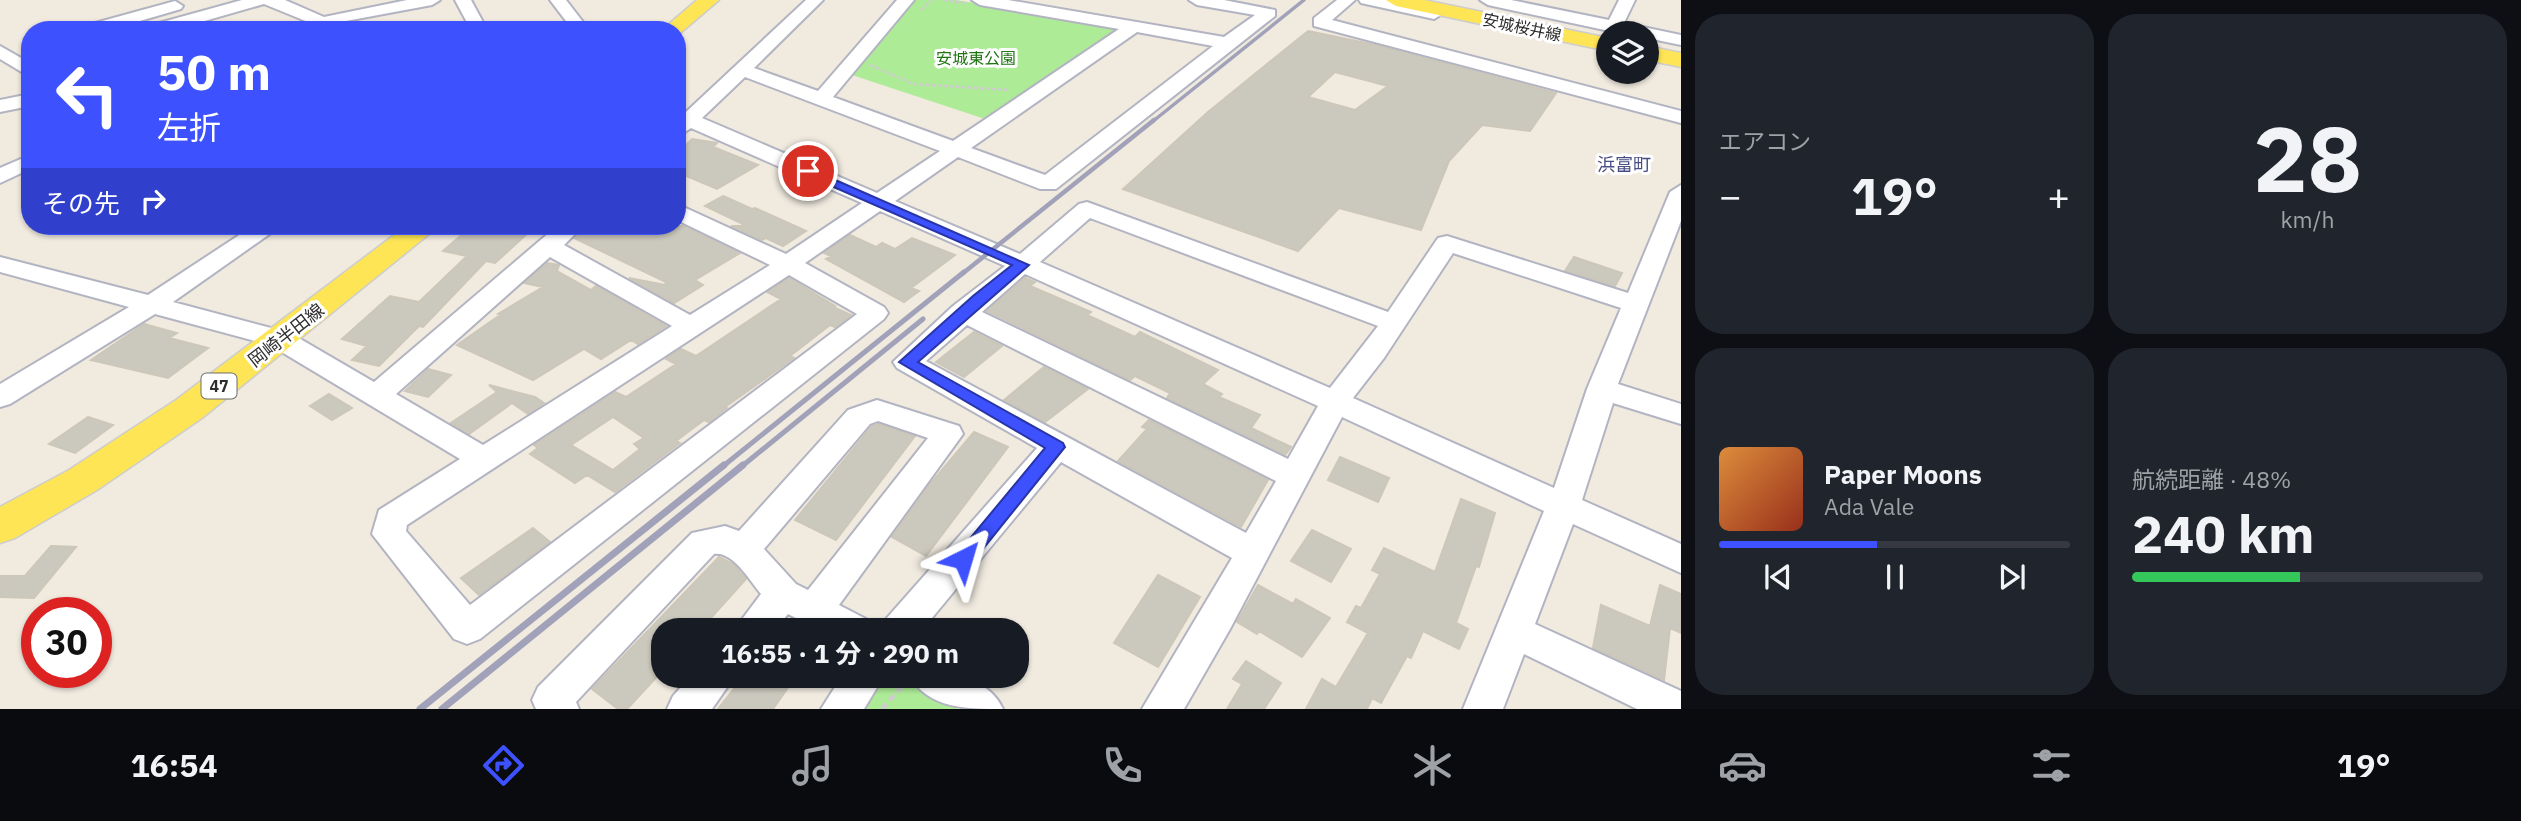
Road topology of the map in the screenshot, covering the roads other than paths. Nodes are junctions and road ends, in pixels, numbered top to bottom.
1 (196, 0) edge
2 (260, 0) edge
3 (269, 0) edge
4 (432, 0) edge
5 (463, 0) edge
6 (558, 0) edge
7 (709, 0) edge
8 (815, 0) edge
9 (906, 0) edge
10 (1197, 0) edge
11 (1347, 0) edge
12 (1367, 0) edge
13 (1396, 0) edge
14 (1417, 0) edge
15 (1489, 0) edge
16 (1627, 0) edge
17 (976, 2) edge
18 (1003, 2) edge
19 (390, 4) edge
20 (122, 21) edge
21 (188, 21) edge
22 (319, 21) edge
23 (342, 21) edge
24 (474, 21) edge
25 (574, 21) edge
26 (683, 21) edge
27 (1618, 21) edge
28 (1134, 27) junction
29 (1596, 36) edge
30 (1596, 38) edge
31 (1596, 38) edge
32 (1596, 39) edge
33 (1659, 40) edge
34 (1681, 40) edge
35 (1227, 43) junction
36 (21, 48) edge
37 (1, 52) edge
38 (21, 63) edge
39 (744, 70) junction
40 (820, 100) junction
41 (21, 102) edge
42 (0, 106) edge
43 (1681, 117) edge
44 (686, 118) edge
45 (686, 124) edge
46 (955, 152) junction
47 (880, 202) junction
48 (1678, 209) edge
49 (686, 215) edge
50 (251, 235) edge
51 (413, 235) edge
52 (561, 235) edge
53 (549, 246) junction
54 (0, 264) edge
55 (788, 264) junction
56 (1022, 265) junction
57 (1637, 304) junction
58 (151, 305) junction
59 (962, 312) junction
60 (1391, 322) junction
61 (691, 326) junction
62 (280, 339) junction
63 (1602, 389) junction
64 (378, 394) junction
65 (0, 397) edge
66 (1335, 402) junction
67 (1681, 414) edge
68 (1056, 447) junction
69 (483, 459) junction
70 (1294, 476) junction
71 (1562, 506) junction
72 (0, 527) edge
73 (743, 549) junction
74 (1252, 553) junction
75 (1681, 559) edge
76 (798, 602) junction
77 (772, 618) edge
78 (829, 618) edge
79 (910, 618) edge
80 (1512, 631) junction
81 (705, 688) edge
82 (880, 688) edge
83 (925, 688) edge
84 (559, 709) edge
85 (687, 709) edge
86 (841, 709) edge
87 (983, 709) edge
88 (1162, 709) edge
89 (1483, 709) edge
90 (1678, 709) edge

1 - 20 street
2 - 21 street
3 - 22 street
4 - 19 street
5 - 24 street
6 - 25 street
7 - 26 main road
8 - 39 street
9 - 40 street
10 - 35 street
11 - 43 street
12 - 32 street
13 - 30 main road, 安城桜井線
14 - 31 main road, 安城桜井線
15 - 29 street
16 - 27 street
17 - 18 street
18 - 28 street
19 - 23 street
28 - 35 street
28 - 46 street
33 - 34 street
35 - 46 street
36 - 37 street
37 - 38 street
39 - 40 street
39 - 44 street
40 - 46 street
41 - 42 street
45 - 47 street
46 - 47 street
47 - 55 street
47 - 56 street
48 - 57 street
49 - 55 street
50 - 58 street
51 - 62 main road, 岡崎半田線 / 47
52 - 53 street
53 - 61 street
53 - 64 street
54 - 58 street
55 - 61 street
55 - 69 street
56 - 59 street
56 - 60 street
56 - 66 street
57 - 60 street
57 - 63 street
58 - 62 street
58 - 65 street
59 - 68 street
59 - 70 street
60 - 66 street
61 - 69 street
62 - 64 street
62 - 72 main road, 岡崎半田線 / 47
63 - 67 street
63 - 71 street
64 - 69 street
66 - 70 street
66 - 71 street
68 - 74 street
68 - 79 street
70 - 74 street
71 - 75 street
71 - 80 street
73 - 76 street
73 - 76 street
73 - 84 street
74 - 88 street
76 - 77 street
76 - 78 street
80 - 89 street
80 - 90 street
81 - 85 street
82 - 86 street
83 - 87 street

